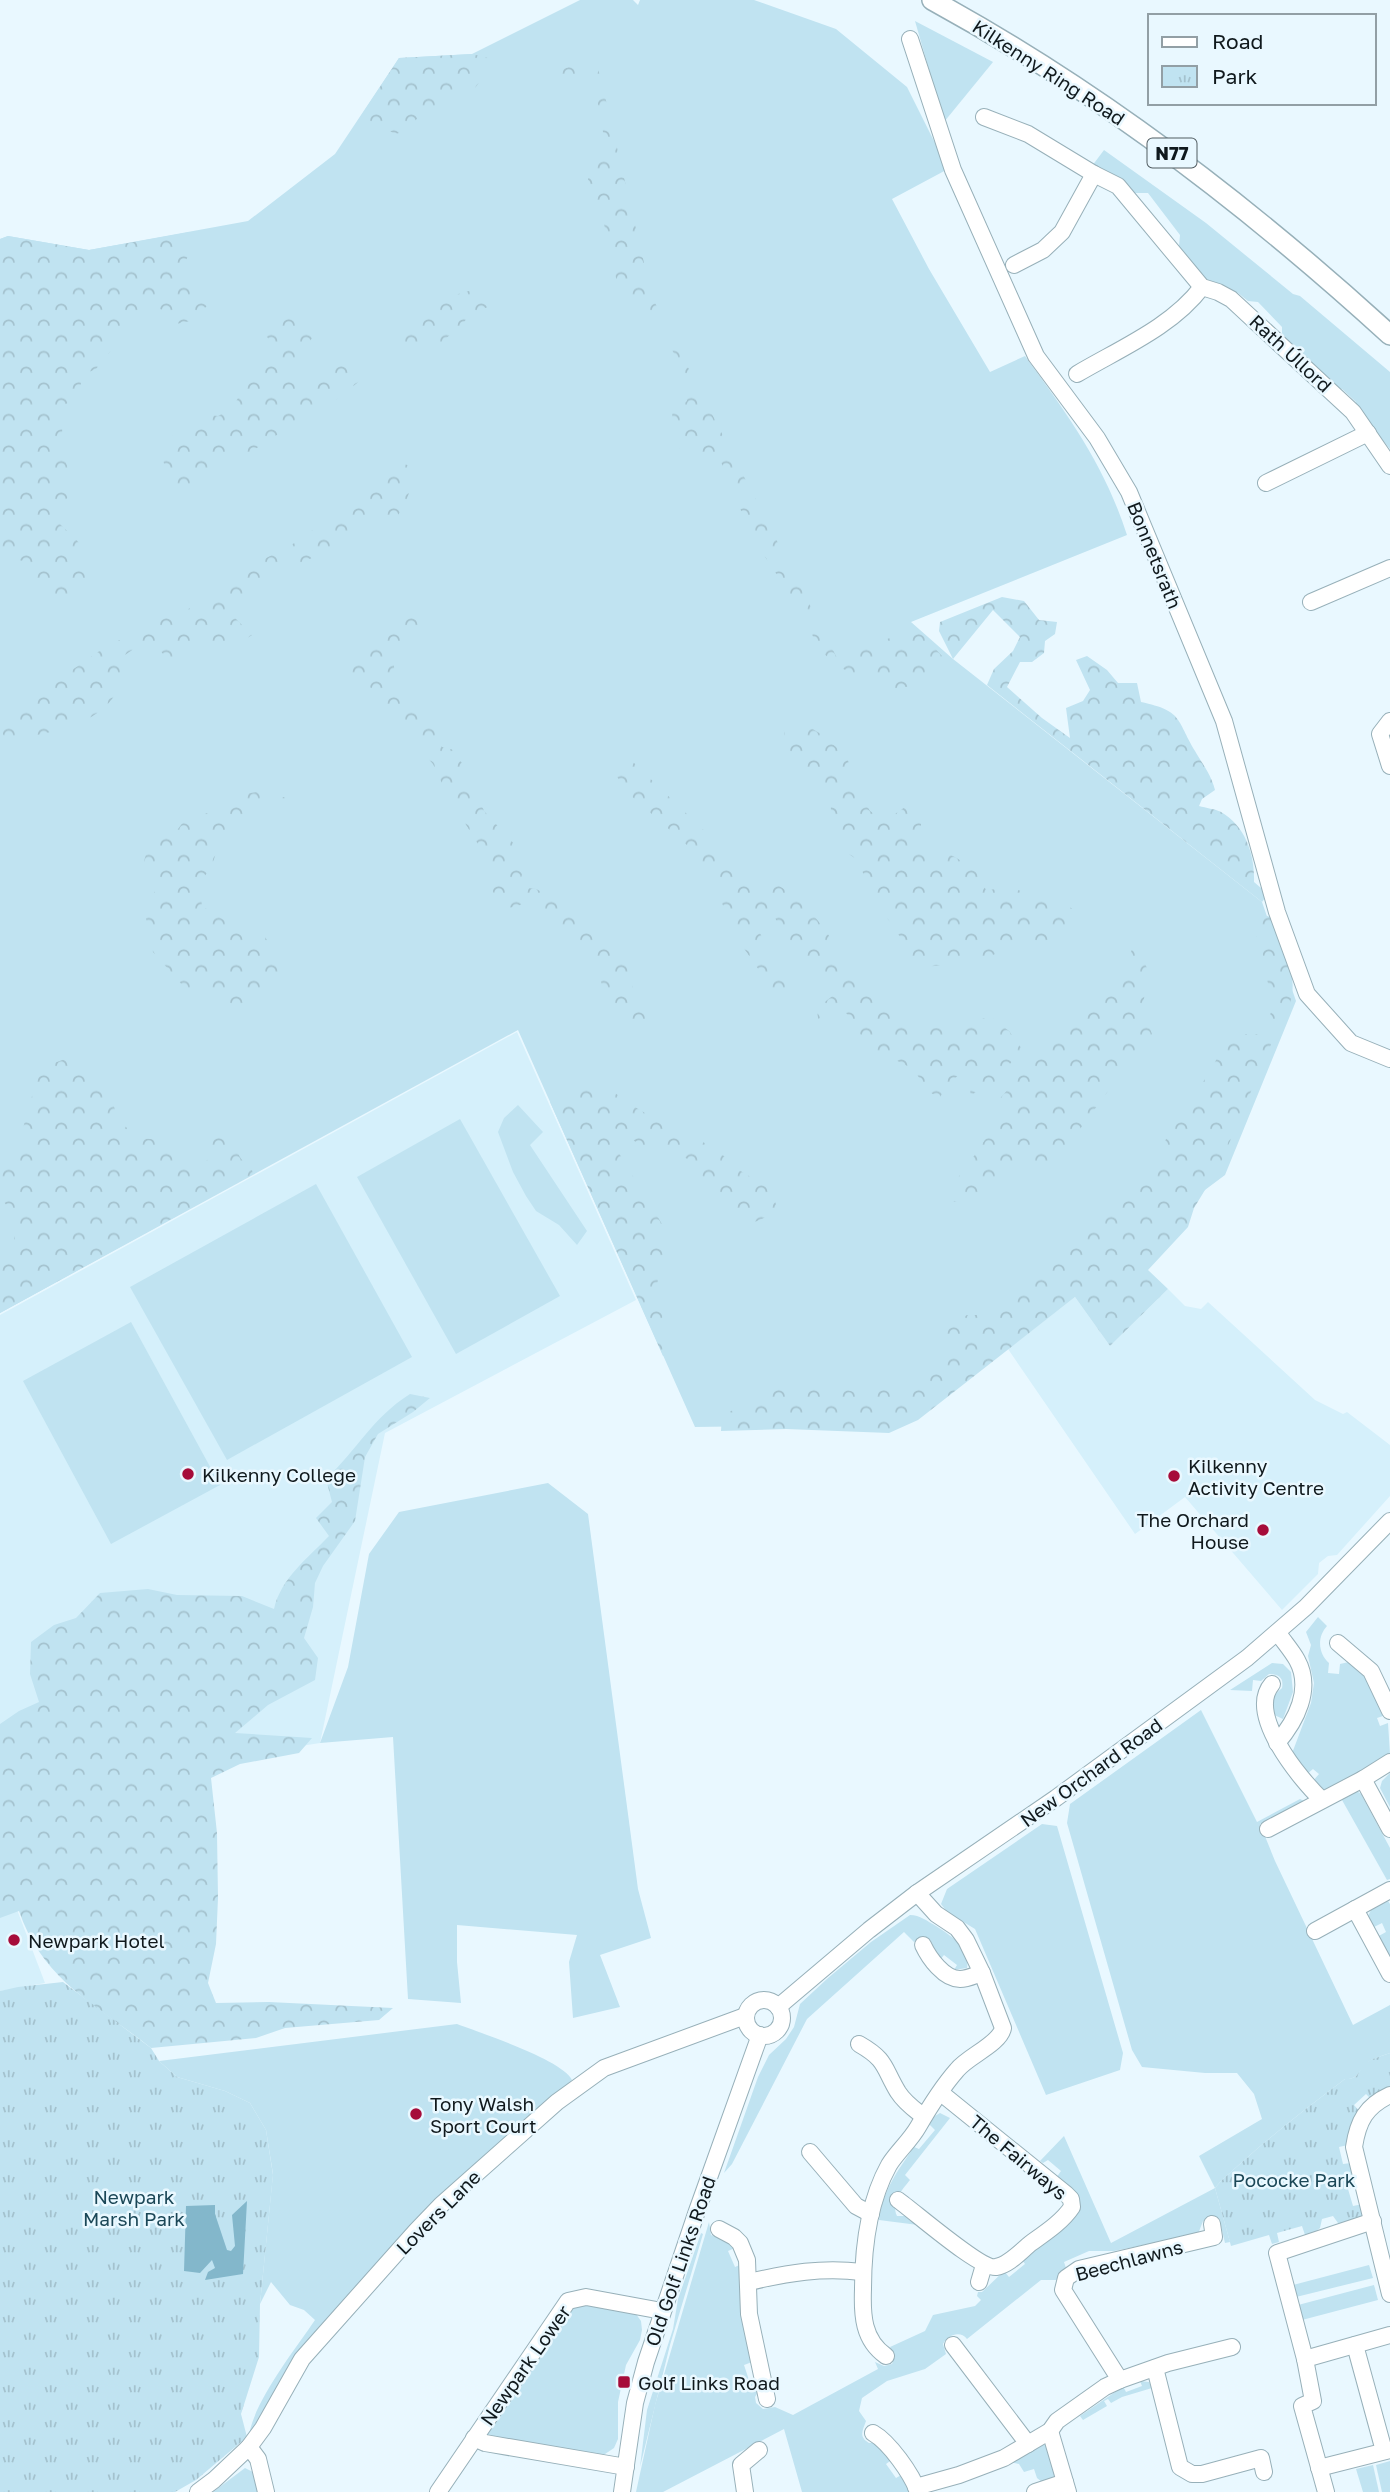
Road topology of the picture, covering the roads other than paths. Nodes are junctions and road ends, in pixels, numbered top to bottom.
1 (932, 0) edge
2 (910, 39) dead end
3 (984, 117) dead end
4 (1094, 174) junction
5 (1014, 265) dead end
6 (1202, 288) junction
7 (1390, 335) edge
8 (1077, 374) dead end
9 (1368, 433) junction
10 (1390, 466) edge
11 (1266, 483) dead end
12 (1390, 568) edge
13 (1311, 602) dead end
14 (1390, 721) edge
15 (1390, 765) edge
16 (1390, 1059) edge
17 (1390, 1521) edge
18 (1278, 1633) junction
19 (1338, 1643) dead end
20 (1272, 1684) dead end
21 (1390, 1711) edge
22 (1277, 1743) junction
23 (1390, 1762) edge
24 (1363, 1779) junction
25 (1322, 1800) junction
26 (1268, 1829) dead end
27 (1390, 1829) edge
28 (1390, 1890) edge
29 (917, 1893) junction
30 (1355, 1909) junction
31 (1315, 1931) dead end
32 (923, 1945) dead end
33 (982, 1973) junction
34 (1390, 1974) edge
35 (778, 2007) junction
36 (746, 2017) junction
37 (760, 2035) junction
38 (859, 2044) dead end
39 (941, 2093) junction
40 (1390, 2095) edge
41 (923, 2116) junction
42 (810, 2152) dead end
43 (898, 2200) dead end
44 (871, 2214) junction
45 (1373, 2221) junction
46 (1212, 2224) dead end
47 (719, 2229) dead end
48 (1383, 2236) edge
49 (984, 2265) junction
50 (862, 2272) junction
51 (749, 2282) junction
52 (979, 2282) dead end
53 (1390, 2294) edge
54 (662, 2311) junction
55 (1390, 2335) edge
56 (1355, 2344) junction
57 (953, 2345) dead end
58 (1231, 2347) dead end
59 (886, 2356) dead end
60 (1305, 2359) junction
61 (1155, 2368) junction
62 (1120, 2380) junction
63 (766, 2399) dead end
64 (1050, 2431) junction
65 (873, 2433) dead end
66 (474, 2438) junction
67 (1028, 2444) junction
68 (249, 2447) junction
69 (759, 2450) dead end
70 (1387, 2450) edge
71 (626, 2467) junction
72 (1319, 2468) junction
73 (1264, 2472) dead end
74 (1030, 2475) dead end
75 (1066, 2487) edge
76 (917, 2490) edge
77 (198, 2492) edge
78 (266, 2492) edge
79 (438, 2492) edge
80 (622, 2492) edge
81 (746, 2492) edge
82 (1035, 2492) edge
83 (1326, 2492) edge

1 - 7 main road, Kilkenny Ring Road / N77
2 - 16 street, Bonnetsrath
3 - 4 street, Rath Úllord
4 - 5 street
4 - 6 street, Rath Úllord
6 - 8 street
6 - 9 street, Rath Úllord
9 - 10 street, Rath Úllord
9 - 11 street
12 - 13 street
14 - 15 street
17 - 18 street, New Orchard Road
18 - 22 street
18 - 29 street, New Orchard Road
19 - 21 street
20 - 22 street
22 - 25 street
23 - 24 street
24 - 25 street
24 - 27 street
25 - 26 street
28 - 30 street
29 - 33 street
29 - 35 street, New Orchard Road
30 - 31 street
30 - 34 street
32 - 33 street
33 - 39 street
35 - 36 street
35 - 37 street
36 - 37 street
36 - 68 street, Lovers Lane
37 - 54 street, Old Golf Links Road
38 - 41 street
39 - 41 street
39 - 49 street, The Fairways
40 - 45 street
41 - 44 street
42 - 44 street
43 - 49 street
44 - 50 street
45 - 48 street
45 - 60 street
46 - 62 street, Beechlawns
47 - 51 street
48 - 53 street
49 - 52 street
50 - 51 street
50 - 59 street
51 - 63 street
54 - 66 street, Newpark Lower
54 - 71 street, Old Golf Links Road
55 - 56 street
56 - 60 street
56 - 70 street
57 - 67 street
58 - 61 street
60 - 72 street
61 - 62 street
61 - 73 street
62 - 64 street
64 - 67 street
64 - 75 street
65 - 76 street
66 - 71 street, Newpark Lower
66 - 79 street, Newpark Lower
67 - 76 street
68 - 77 street, Lovers Lane
68 - 78 street
69 - 81 street
70 - 72 street
71 - 80 street, Old Golf Links Road
72 - 83 street
74 - 82 street
75 - 82 street

